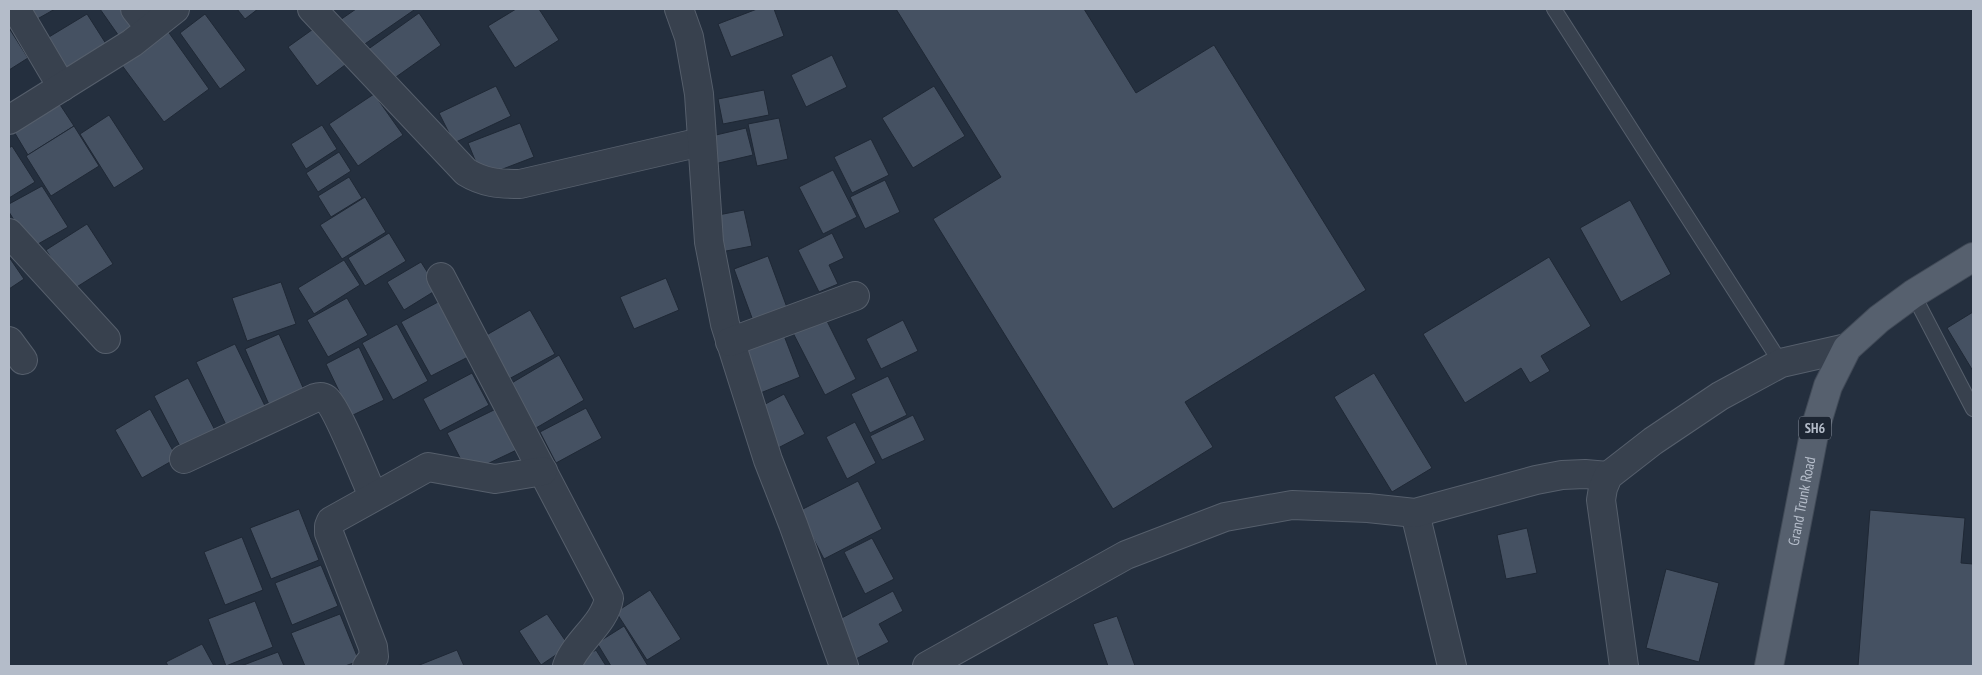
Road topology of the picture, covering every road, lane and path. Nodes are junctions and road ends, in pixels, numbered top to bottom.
1 (16, 9) edge
2 (175, 9) edge
3 (312, 9) edge
4 (679, 9) edge
5 (1554, 9) edge
6 (143, 18) edge
7 (62, 87) junction
8 (9, 120) edge
9 (701, 142) junction
10 (9, 233) edge
11 (1973, 257) edge
12 (441, 277) dead end
13 (1913, 294) junction
14 (855, 296) dead end
15 (106, 339) dead end
16 (730, 342) junction
17 (1847, 348) junction
18 (1781, 363) junction
19 (1973, 409) edge
20 (184, 459) dead end
21 (543, 471) junction
22 (1608, 476) junction
23 (373, 496) junction
24 (1415, 513) junction
25 (367, 666) edge
26 (567, 666) edge
27 (844, 666) edge
28 (927, 666) edge
29 (1452, 666) edge
30 (1624, 666) edge
31 (1768, 666) edge

1 - 7 street
2 - 6 street
3 - 9 street
4 - 9 street
5 - 18 lane
6 - 7 street
7 - 8 street
9 - 16 street
10 - 15 street
11 - 13 main road, Grand Trunk Road / SH6
12 - 21 street
13 - 17 main road, Grand Trunk Road / SH6
13 - 19 lane
14 - 16 street
16 - 27 street
17 - 18 street
17 - 31 main road, Grand Trunk Road / SH6
18 - 22 street
20 - 23 street
21 - 23 street
21 - 26 street
22 - 24 street
22 - 30 street
23 - 25 street
24 - 28 street
24 - 29 street

